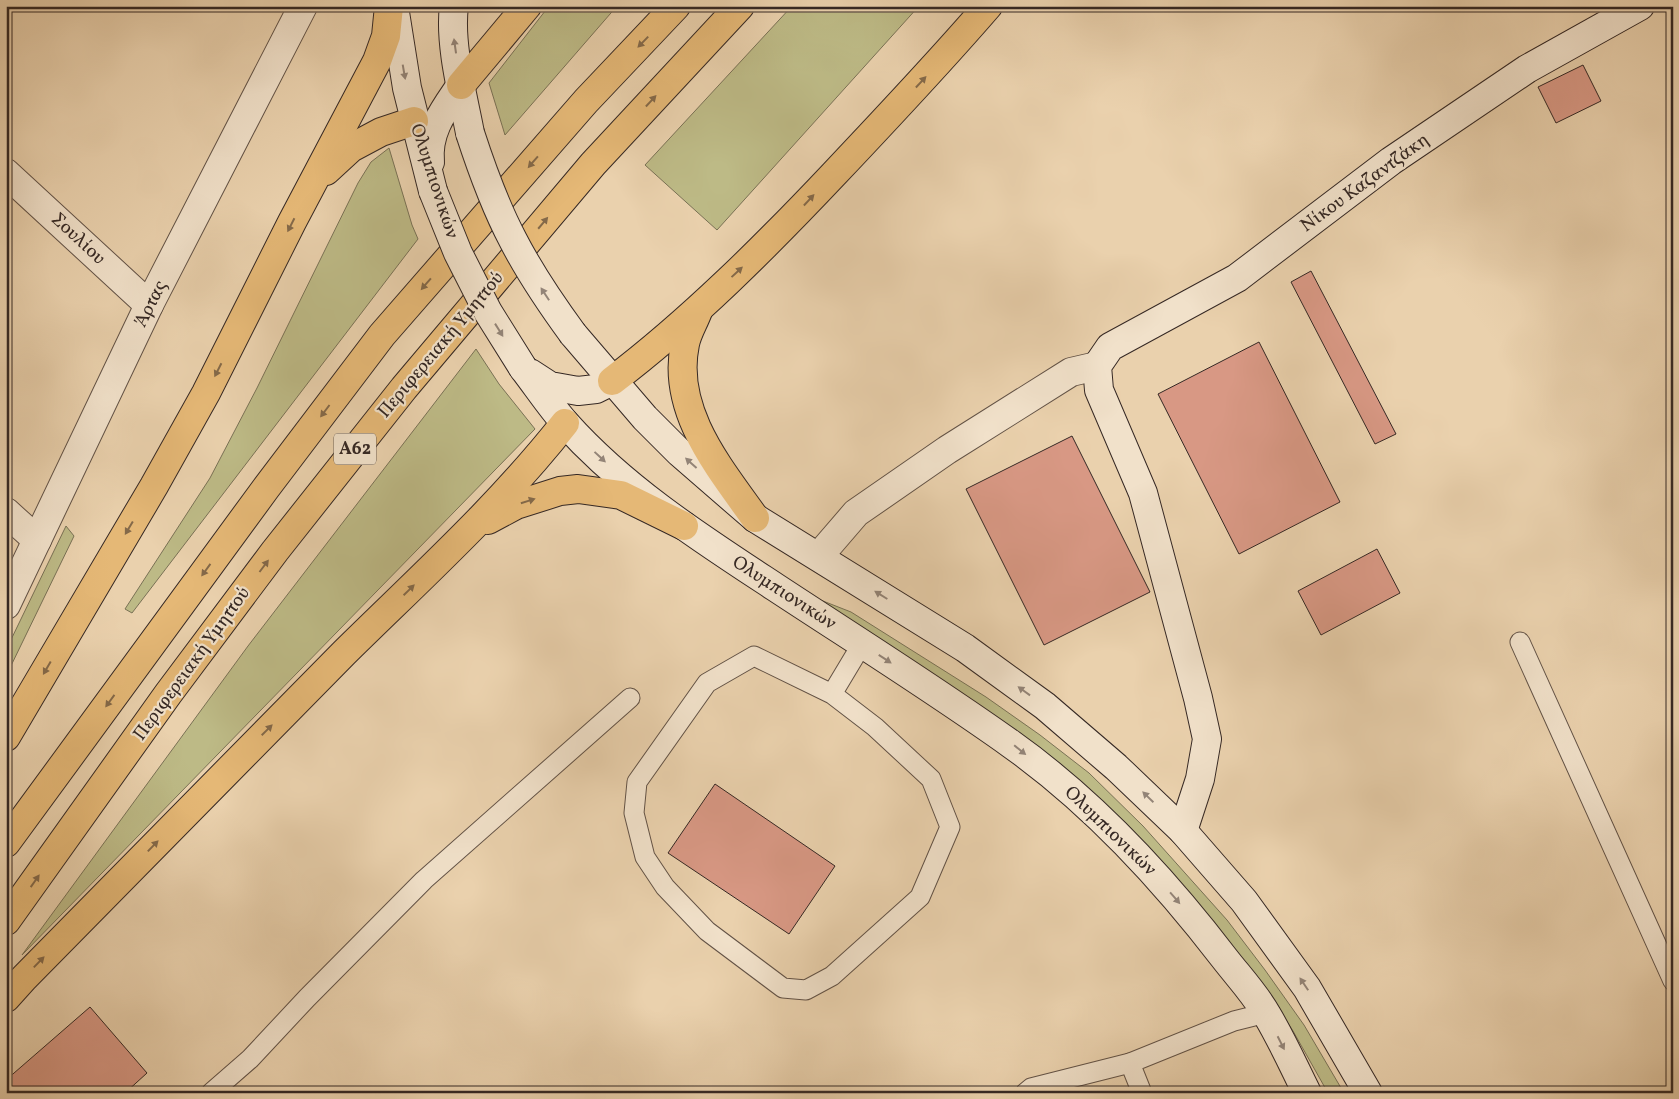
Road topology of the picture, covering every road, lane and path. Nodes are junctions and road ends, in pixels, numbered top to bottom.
1 (303, 6) edge
2 (389, 6) edge
3 (394, 6) edge
4 (454, 6) edge
5 (528, 6) edge
6 (676, 6) edge
7 (740, 6) edge
8 (988, 6) edge
9 (1640, 6) edge
10 (461, 85) junction
11 (425, 121) junction
12 (470, 133) junction
13 (6, 172) edge
14 (313, 182) junction
15 (150, 305) junction
16 (701, 305) junction
17 (573, 334) junction
18 (1097, 366) junction
19 (523, 368) junction
20 (612, 381) junction
21 (578, 391) junction
22 (565, 423) junction
23 (6, 512) edge
24 (755, 518) junction
25 (684, 526) junction
26 (469, 531) junction
27 (37, 540) junction
28 (819, 556) junction
29 (6, 605) edge
30 (1520, 642) dead end
31 (862, 644) junction
32 (832, 694) junction
33 (630, 698) dead end
34 (6, 738) edge
35 (1183, 831) junction
36 (6, 843) edge
37 (6, 921) edge
38 (1673, 981) edge
39 (6, 998) edge
40 (1266, 1013) junction
41 (1130, 1063) junction
42 (212, 1093) edge
43 (1025, 1093) edge
44 (1142, 1093) edge
45 (1307, 1093) edge
46 (1368, 1093) edge

1 - 15 main road, Άρτας
2 - 14 highway
3 -> 11 main road, Ολυμπιονικών
10 -> 4 main road
5 - 10 highway
6 -> 36 highway, Α62
37 -> 7 highway, Περιφερειακή Υμηττού / Α62
16 -> 8 highway
9 - 18 main road, Νίκου Καζαντζάκη
10 - 11 main road
10 - 12 main road
11 - 12 main road
11 - 14 highway
11 -> 19 main road, Ολυμπιονικών, bridge
17 -> 12 main road, bridge
13 - 15 main road, Σουλίου
14 -> 34 highway
15 - 27 main road, Άρτας
16 - 20 highway
16 - 24 highway
17 - 20 main road
17 - 21 main road
18 - 28 main road
18 - 35 main road
19 - 21 main road
19 - 22 main road, Ολυμπιονικών
20 - 21 main road
24 -> 20 main road
21 - 22 main road
22 -> 25 main road, Ολυμπιονικών
22 - 26 highway
23 - 27 main road
24 - 28 main road
26 -> 25 highway
25 - 31 main road, Ολυμπιονικών
39 -> 26 highway
27 - 29 main road, Άρτας
35 -> 28 main road
30 - 38 lane
31 - 32 lane
31 -> 40 main road, Ολυμπιονικών
32 - 32 lane
33 - 42 lane
46 -> 35 main road
40 - 41 lane
40 -> 45 main road, Ολυμπιονικών
41 - 43 lane
41 - 44 lane

